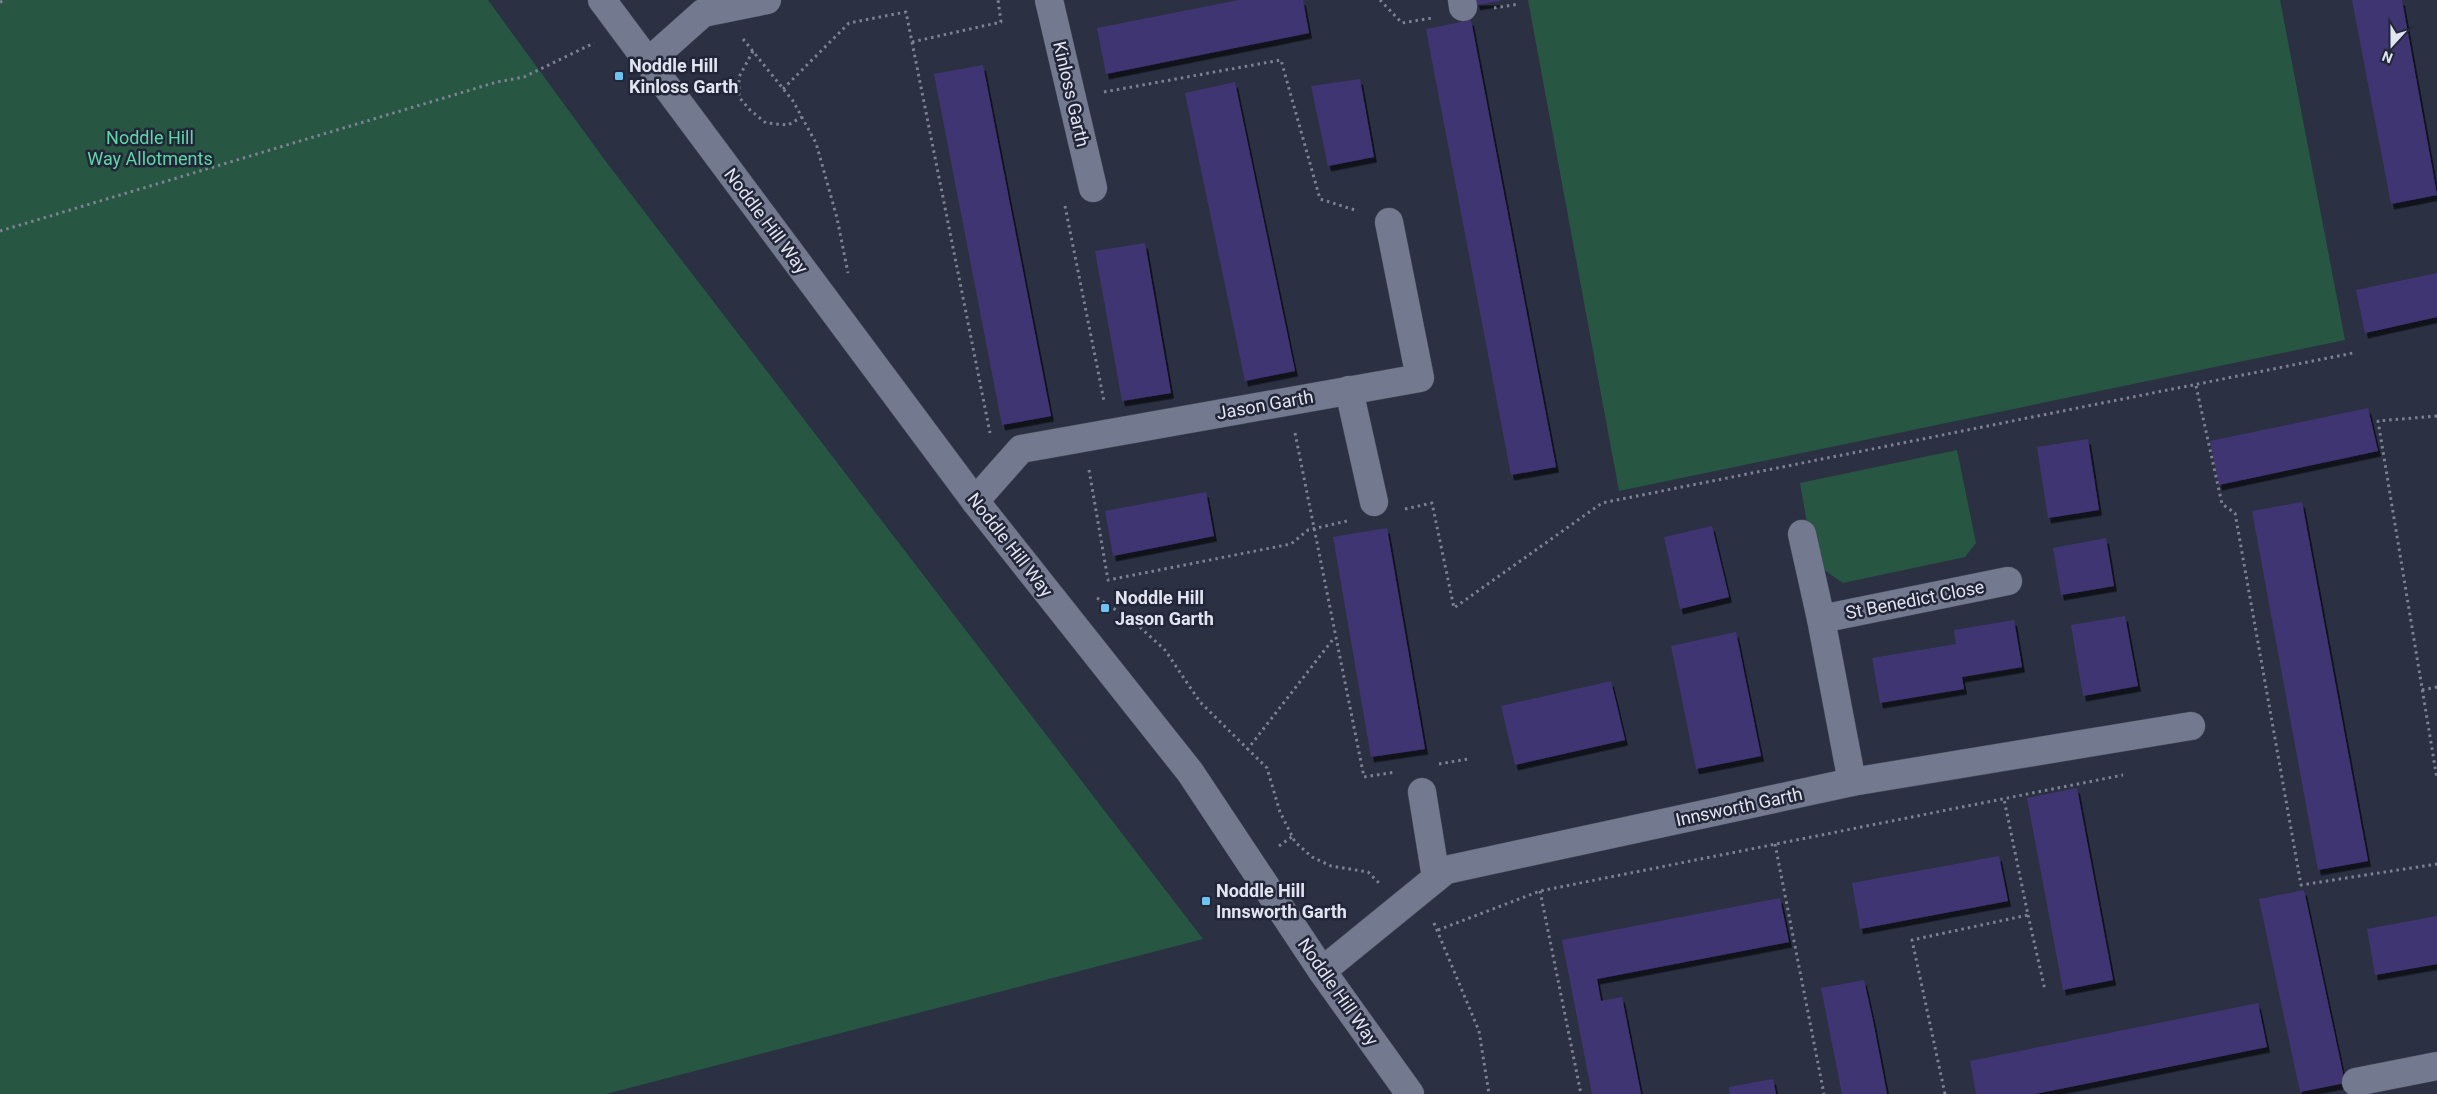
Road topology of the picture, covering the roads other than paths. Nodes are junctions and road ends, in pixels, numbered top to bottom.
1 (602, 0) edge
2 (767, 0) edge
3 (1049, 0) edge
4 (648, 62) junction
5 (1093, 188) dead end
6 (1389, 222) road end
7 (1349, 390) junction
8 (975, 501) junction
9 (1374, 502) dead end
10 (1802, 534) dead end
11 (2008, 581) dead end
12 (1821, 619) junction
13 (2191, 726) dead end
14 (1852, 782) junction
15 (1422, 792) dead end
16 (1419, 892) junction
17 (1322, 972) junction
18 (2437, 1066) edge
19 (2356, 1082) dead end
20 (1410, 1094) edge

1 - 4 street, Noddle Hill Way
2 - 4 street
3 - 5 street, Kinloss Garth
4 - 8 street, Noddle Hill Way
6 - 7 street, Jason Garth
7 - 8 street, Jason Garth
7 - 9 street
8 - 17 street, Noddle Hill Way
10 - 12 street, St Benedict Close
11 - 12 street, St Benedict Close
12 - 14 street, St Benedict Close
13 - 14 street, Innsworth Garth
14 - 16 street, Innsworth Garth
15 - 16 street
16 - 17 street, Innsworth Garth
17 - 20 street, Noddle Hill Way
18 - 19 street

